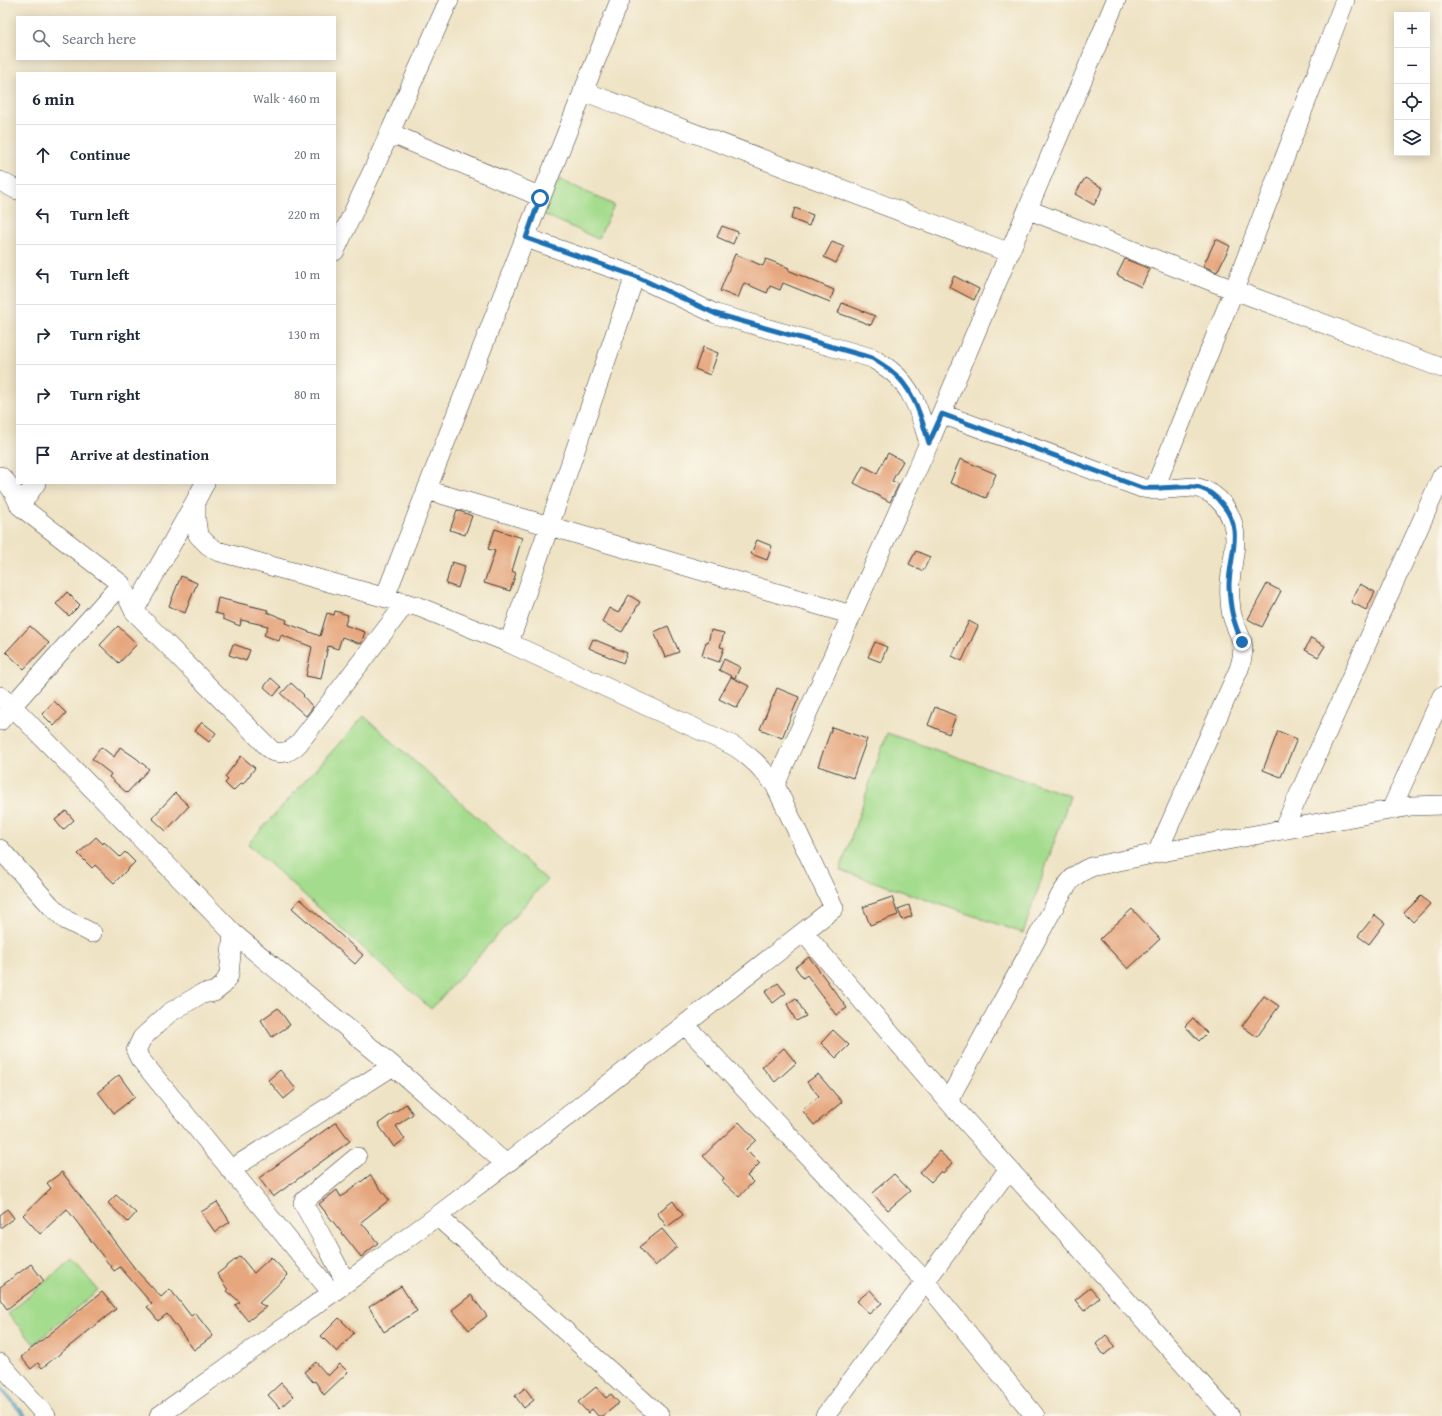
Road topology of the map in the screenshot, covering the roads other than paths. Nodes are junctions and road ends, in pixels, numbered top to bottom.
1 (449, 0) edge
2 (620, 0) edge
3 (1116, 0) edge
4 (1345, 0) edge
5 (584, 91) junction
6 (390, 133) junction
7 (0, 181) edge
8 (16, 189) edge
9 (540, 198) junction
10 (1029, 210) junction
11 (526, 238) junction
12 (336, 249) edge
13 (1010, 253) junction
14 (635, 276) junction
15 (1234, 290) junction
16 (1442, 368) edge
17 (942, 414) junction
18 (929, 443) junction
19 (0, 476) edge
20 (1442, 476) edge
21 (35, 484) edge
22 (204, 484) edge
23 (427, 490) junction
24 (1154, 490) junction
25 (196, 500) junction
26 (20, 506) junction
27 (549, 526) junction
28 (121, 584) junction
29 (385, 597) junction
30 (406, 603) junction
31 (134, 611) junction
32 (852, 615) junction
33 (509, 643) junction
34 (1442, 696) edge
35 (6, 701) edge
36 (0, 721) edge
37 (775, 785) junction
38 (1442, 805) edge
39 (1391, 810) junction
40 (1282, 830) junction
41 (0, 849) edge
42 (1157, 853) junction
43 (92, 933) dead end
44 (233, 933) junction
45 (804, 933) junction
46 (685, 1025) junction
47 (394, 1066) junction
48 (948, 1101) junction
49 (357, 1158) dead end
50 (506, 1164) junction
51 (1009, 1169) junction
52 (230, 1170) junction
53 (437, 1216) junction
54 (925, 1281) junction
55 (339, 1288) junction
56 (0, 1363) edge
57 (46, 1416) edge
58 (159, 1416) edge
59 (660, 1416) edge
60 (825, 1416) edge
61 (1035, 1416) edge
62 (1230, 1416) edge

1 - 6 street
2 - 5 street
3 - 10 street
4 - 15 street
5 - 9 street
5 - 13 street
6 - 9 street
6 - 12 street
7 - 8 street
9 - 11 street
10 - 13 street
10 - 15 street
11 - 14 street
11 - 23 street
13 - 17 street
14 - 18 street
14 - 27 street
15 - 16 street
15 - 24 street
17 - 18 street
17 - 24 street
18 - 32 street
19 - 26 street
20 - 40 street
21 - 26 street
22 - 25 street
23 - 27 street
23 - 29 street
24 - 42 street
25 - 29 street
25 - 31 street
26 - 28 street
27 - 32 street
27 - 33 street
28 - 31 street
28 - 35 street
29 - 30 street
30 - 31 street
30 - 33 street
32 - 37 street
33 - 37 street
34 - 39 street
35 - 36 street
35 - 44 street
37 - 45 street
38 - 39 street
39 - 40 street
40 - 42 street
41 - 43 street
42 - 48 street
44 - 47 street
44 - 52 street
45 - 46 street
45 - 48 street
46 - 50 street
46 - 54 street
47 - 50 street
47 - 52 street
48 - 51 street
49 - 55 street
50 - 53 street
51 - 54 street
51 - 62 street
52 - 55 street
53 - 55 street
53 - 59 street
54 - 60 street
54 - 61 street
55 - 58 street
56 - 57 street

